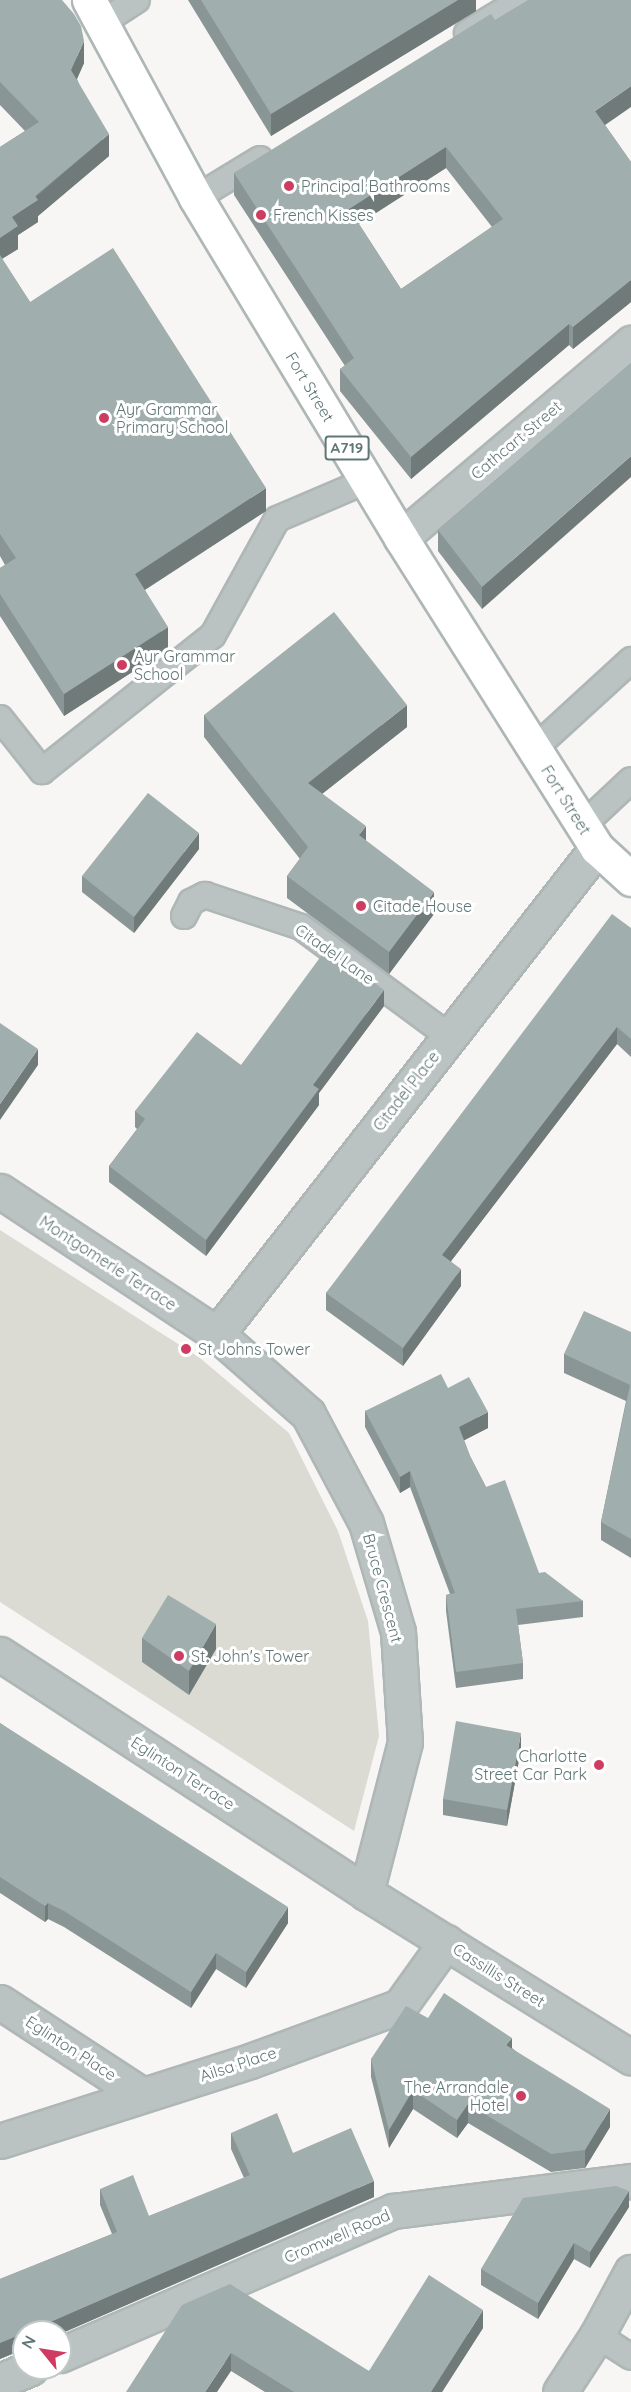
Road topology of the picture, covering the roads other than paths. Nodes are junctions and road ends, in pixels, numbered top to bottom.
1 (137, 0) edge
2 (521, 0) edge
3 (96, 11) edge
4 (450, 43) edge
5 (277, 149) edge
6 (195, 198) junction
7 (631, 343) edge
8 (366, 481) junction
9 (401, 538) junction
10 (631, 660) edge
11 (0, 718) edge
12 (534, 748) junction
13 (631, 780) edge
14 (590, 837) junction
15 (631, 879) edge
16 (184, 916) dead end
17 (448, 1036) junction
18 (0, 1191) edge
19 (217, 1334) junction
20 (0, 1654) edge
21 (366, 1893) junction
22 (446, 1942) junction
23 (0, 2002) edge
24 (631, 2057) edge
25 (142, 2095) junction
26 (0, 2141) edge
27 (631, 2181) edge
28 (631, 2272) edge
29 (597, 2335) junction
30 (72, 2350) edge
31 (631, 2357) edge
32 (560, 2392) edge

1 - 3 lane
2 - 4 lane
3 - 6 main road, Fort Street / A719
5 - 6 lane
6 - 8 main road, Fort Street / A719
7 - 9 street, Cathcart Street
8 - 9 main road, Fort Street / A719
8 - 11 lane
9 - 12 main road, Fort Street / A719
10 - 12 lane
12 - 14 main road, Fort Street / A719
13 - 14 lane
14 - 15 main road, Fort Street / A719
14 - 17 street, Citadel Place
16 - 17 lane, Citadel Lane
17 - 19 street, Citadel Place
18 - 19 street, Montgomerie Terrace
19 - 21 street, Bruce Crescent
20 - 21 street, Eglinton Terrace
21 - 22 street, Cassillis Street
22 - 24 street, Cassillis Street
22 - 25 street, Ailsa Place
23 - 25 street, Eglinton Place
25 - 26 street, Ailsa Place
27 - 30 street, Cromwell Road
28 - 29 street
29 - 31 lane
29 - 32 street

